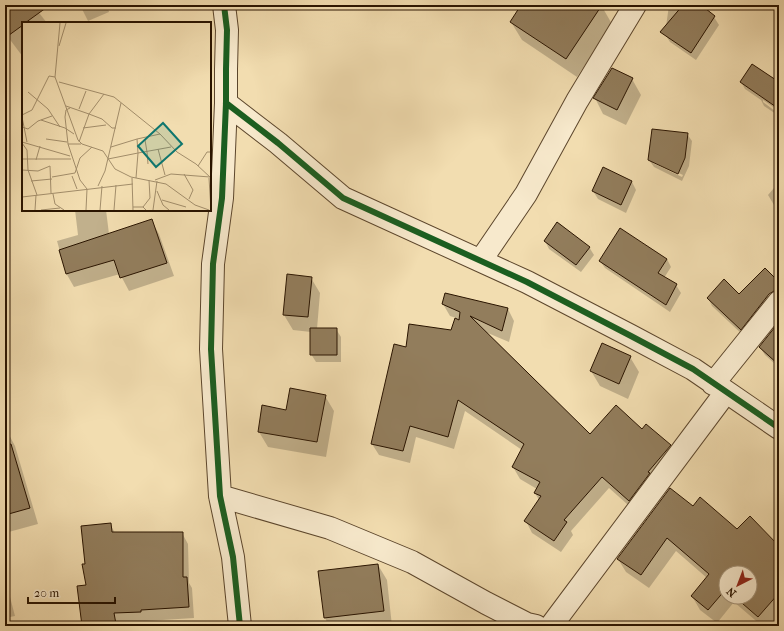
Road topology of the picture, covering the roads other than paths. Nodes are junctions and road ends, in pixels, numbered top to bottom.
1 (224, 5) edge
2 (635, 5) edge
3 (226, 103) junction
4 (481, 260) junction
5 (779, 302) edge
6 (720, 388) junction
7 (779, 428) edge
8 (220, 496) junction
9 (240, 626) edge
10 (536, 626) edge
11 (551, 626) edge

1 - 3 street
2 - 4 street
3 - 4 street
3 - 8 street
4 - 6 street
5 - 6 street
6 - 7 street
6 - 11 street
8 - 9 street
8 - 10 street

